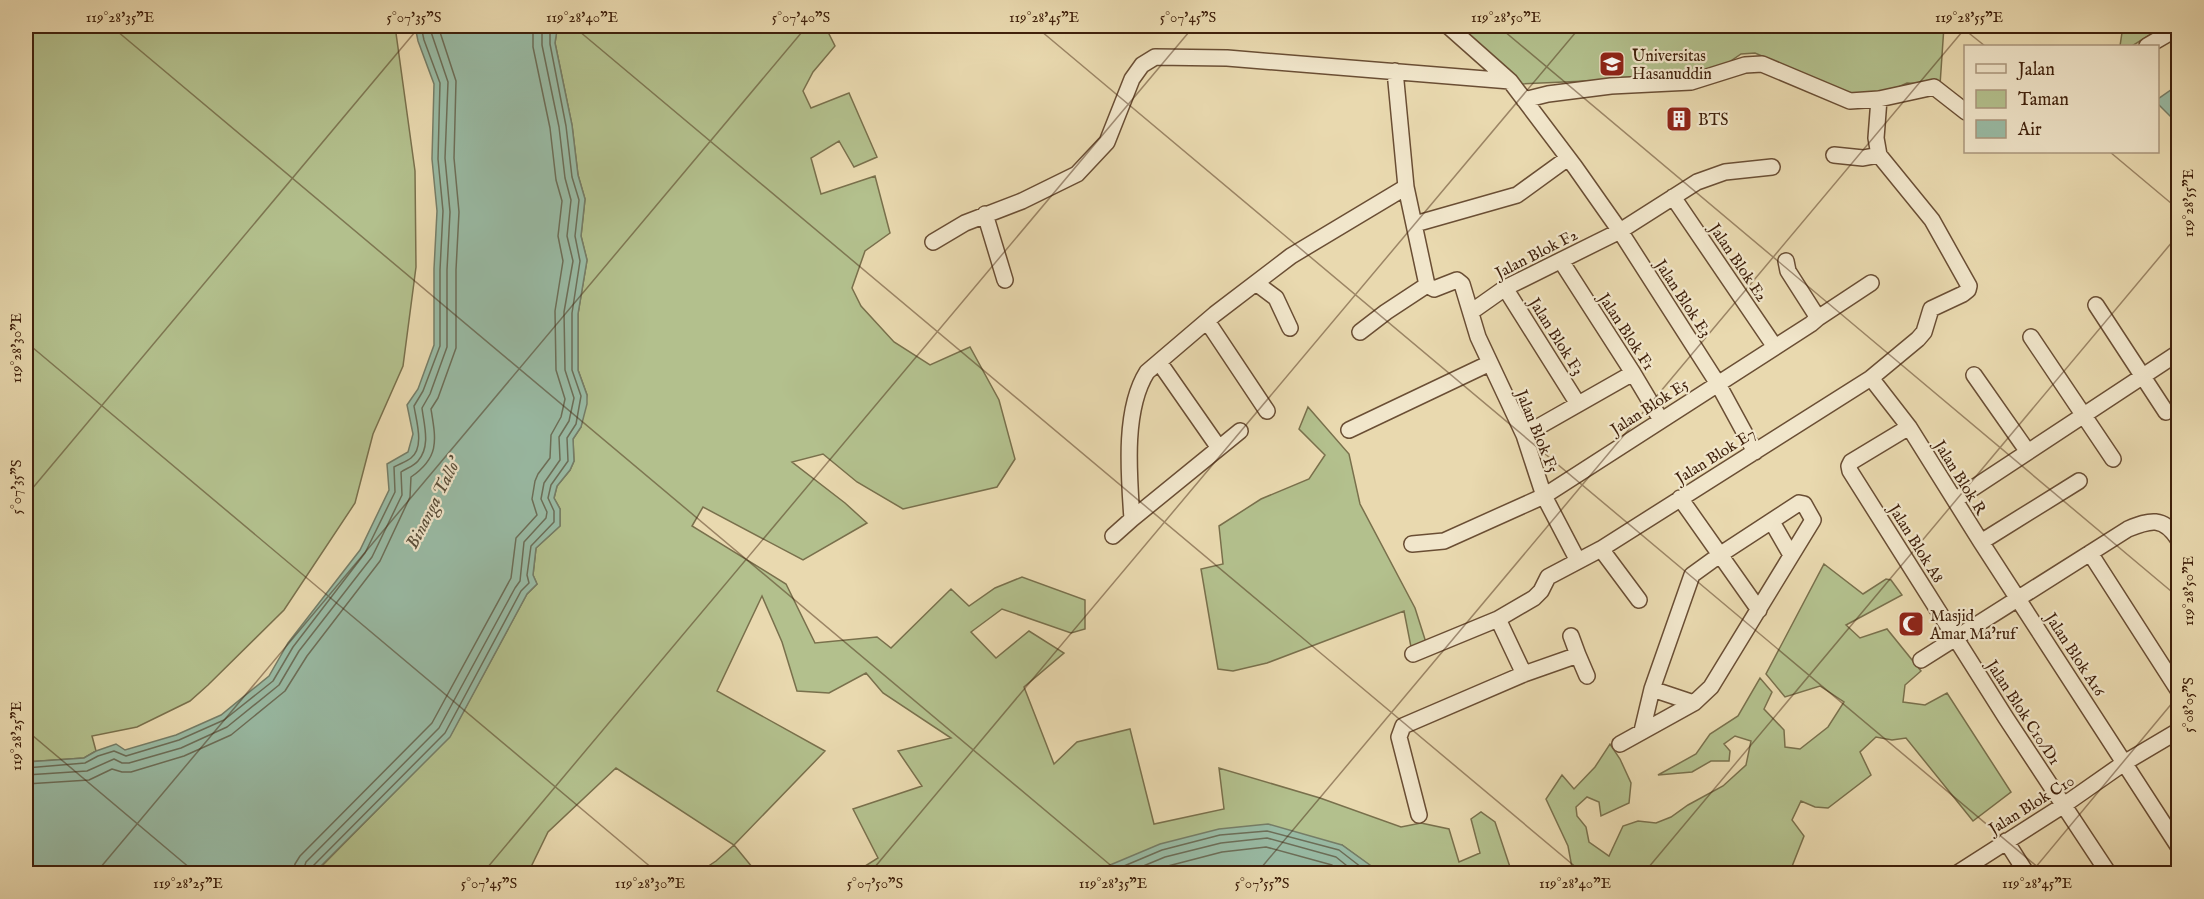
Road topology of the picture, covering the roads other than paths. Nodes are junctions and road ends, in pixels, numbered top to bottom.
1 (1448, 26) edge
2 (2178, 28) edge
3 (2149, 45) edge
4 (1395, 71) junction
5 (1510, 81) junction
6 (1879, 99) junction
7 (1524, 100) junction
8 (1964, 111) edge
9 (1834, 155) dead end
10 (1879, 155) junction
11 (1568, 158) junction
12 (1772, 167) dead end
13 (1406, 187) junction
14 (1673, 197) junction
15 (985, 214) junction
16 (1415, 224) junction
17 (1620, 231) junction
18 (933, 242) dead end
19 (1560, 261) junction
20 (1786, 261) dead end
21 (1005, 280) dead end
22 (1256, 283) junction
23 (1871, 284) dead end
24 (1427, 285) junction
25 (1505, 288) junction
26 (2096, 305) dead end
27 (1471, 312) junction
28 (1818, 318) junction
29 (1207, 321) junction
30 (1290, 328) dead end
31 (1360, 332) dead end
32 (2031, 337) dead end
33 (1775, 347) junction
34 (2178, 353) edge
35 (1159, 362) junction
36 (1490, 363) junction
37 (1633, 373) junction
38 (1974, 375) dead end
39 (2144, 376) junction
40 (1871, 378) junction
41 (1718, 384) junction
42 (1578, 404) junction
43 (1267, 411) dead end
44 (2166, 412) dead end
45 (2085, 415) junction
46 (1661, 420) junction
47 (1910, 428) junction
48 (1349, 430) dead end
49 (1240, 431) dead end
50 (1524, 435) junction
51 (1219, 448) junction
52 (1755, 452) junction
53 (2028, 452) junction
54 (2113, 459) dead end
55 (2079, 480) dead end
56 (1544, 496) junction
57 (1680, 498) junction
58 (1955, 500) junction
59 (1132, 519) junction
60 (1772, 522) junction
61 (2176, 532) edge
62 (1113, 536) dead end
63 (1981, 542) junction
64 (1412, 544) dead end
65 (1601, 549) junction
66 (2090, 553) junction
67 (1721, 554) junction
68 (1791, 555) junction
69 (1578, 561) junction
70 (1749, 597) junction
71 (2017, 598) junction
72 (1640, 600) dead end
73 (1759, 610) junction
74 (1498, 618) junction
75 (1571, 636) dead end
76 (1955, 637) junction
77 (1737, 642) junction
78 (1413, 654) dead end
79 (1578, 655) junction
80 (1921, 660) dead end
81 (1524, 675) junction
82 (1587, 676) dead end
83 (1652, 689) junction
84 (2178, 690) edge
85 (1694, 703) junction
86 (1642, 731) junction
87 (2178, 731) edge
88 (1620, 744) dead end
89 (2124, 763) junction
90 (2064, 806) junction
91 (1419, 815) dead end
92 (2006, 841) junction
93 (2178, 846) edge
94 (1956, 873) edge
95 (2027, 873) edge
96 (2109, 873) edge

1 - 5 street, Jalan Blok E3
2 - 3 street
4 - 5 street
4 - 13 street
4 - 15 street
5 - 7 street, Jalan Blok E3
6 - 7 street
6 - 8 street
6 - 10 street
7 - 11 street, Jalan Blok E3
9 - 10 street
10 - 40 street, Jalan Blok E7
11 - 16 street
11 - 17 street, Jalan Blok E3
12 - 14 street, Jalan Blok F2
13 - 16 street
13 - 22 street
14 - 17 street, Jalan Blok F2
14 - 33 street, Jalan Blok E2
15 - 18 street
15 - 21 street
16 - 24 street
17 - 19 street, Jalan Blok F2
17 - 41 street, Jalan Blok E3
19 - 25 street, Jalan Blok F2
19 - 37 street, Jalan Blok F1
20 - 28 street
22 - 29 street
22 - 30 street
23 - 28 street, Jalan Blok E5
24 - 27 street, Jalan Blok F5
24 - 31 street
25 - 27 street, Jalan Blok F2
25 - 42 street, Jalan Blok F3
26 - 39 street
27 - 36 street, Jalan Blok F5
28 - 33 street, Jalan Blok E5
29 - 35 street
29 - 43 street
32 - 45 street
33 - 41 street, Jalan Blok E5
34 - 39 street
35 - 51 street
35 - 59 street
36 - 48 street
36 - 50 street, Jalan Blok F5
37 - 42 street
37 - 46 street, Jalan Blok F1
38 - 53 street
39 - 44 street
39 - 45 street
40 - 47 street, Jalan Blok R
40 - 52 street, Jalan Blok E7
41 - 46 street, Jalan Blok E5
41 - 52 street, Jalan Blok E3
42 - 50 street
45 - 53 street
45 - 54 street
46 - 56 street, Jalan Blok E5
47 - 58 street, Jalan Blok R
47 - 76 street, Jalan Blok A8
49 - 51 street
50 - 56 street, Jalan Blok F5
51 - 59 street
52 - 57 street, Jalan Blok E7
53 - 58 street
55 - 63 street
56 - 64 street, Jalan Blok E5
56 - 69 street, Jalan Blok F5
57 - 65 street, Jalan Blok E7
57 - 67 street
58 - 63 street, Jalan Blok R
59 - 62 street
60 - 67 street
60 - 68 street
60 - 68 street
61 - 66 street
63 - 71 street, Jalan Blok R
65 - 69 street, Jalan Blok E7
65 - 72 street
66 - 71 street
66 - 84 street
67 - 70 street
67 - 83 street
68 - 73 street
69 - 74 street, Jalan Blok E7
70 - 73 street
70 - 77 street
71 - 76 street
71 - 89 street, Jalan Blok A16
73 - 77 street
74 - 78 street, Jalan Blok E7
74 - 81 street
75 - 79 street
76 - 80 street
76 - 90 street, Jalan Blok C10/D1
77 - 85 street
79 - 81 street
79 - 82 street
81 - 91 street
83 - 85 street
83 - 86 street
85 - 86 street
86 - 88 street
87 - 89 street, Jalan Blok C10
89 - 90 street, Jalan Blok C10
89 - 93 street, Jalan Blok A16
90 - 92 street, Jalan Blok C10
90 - 96 street, Jalan Blok C10/D1
92 - 94 street, Jalan Blok C10
92 - 95 street

